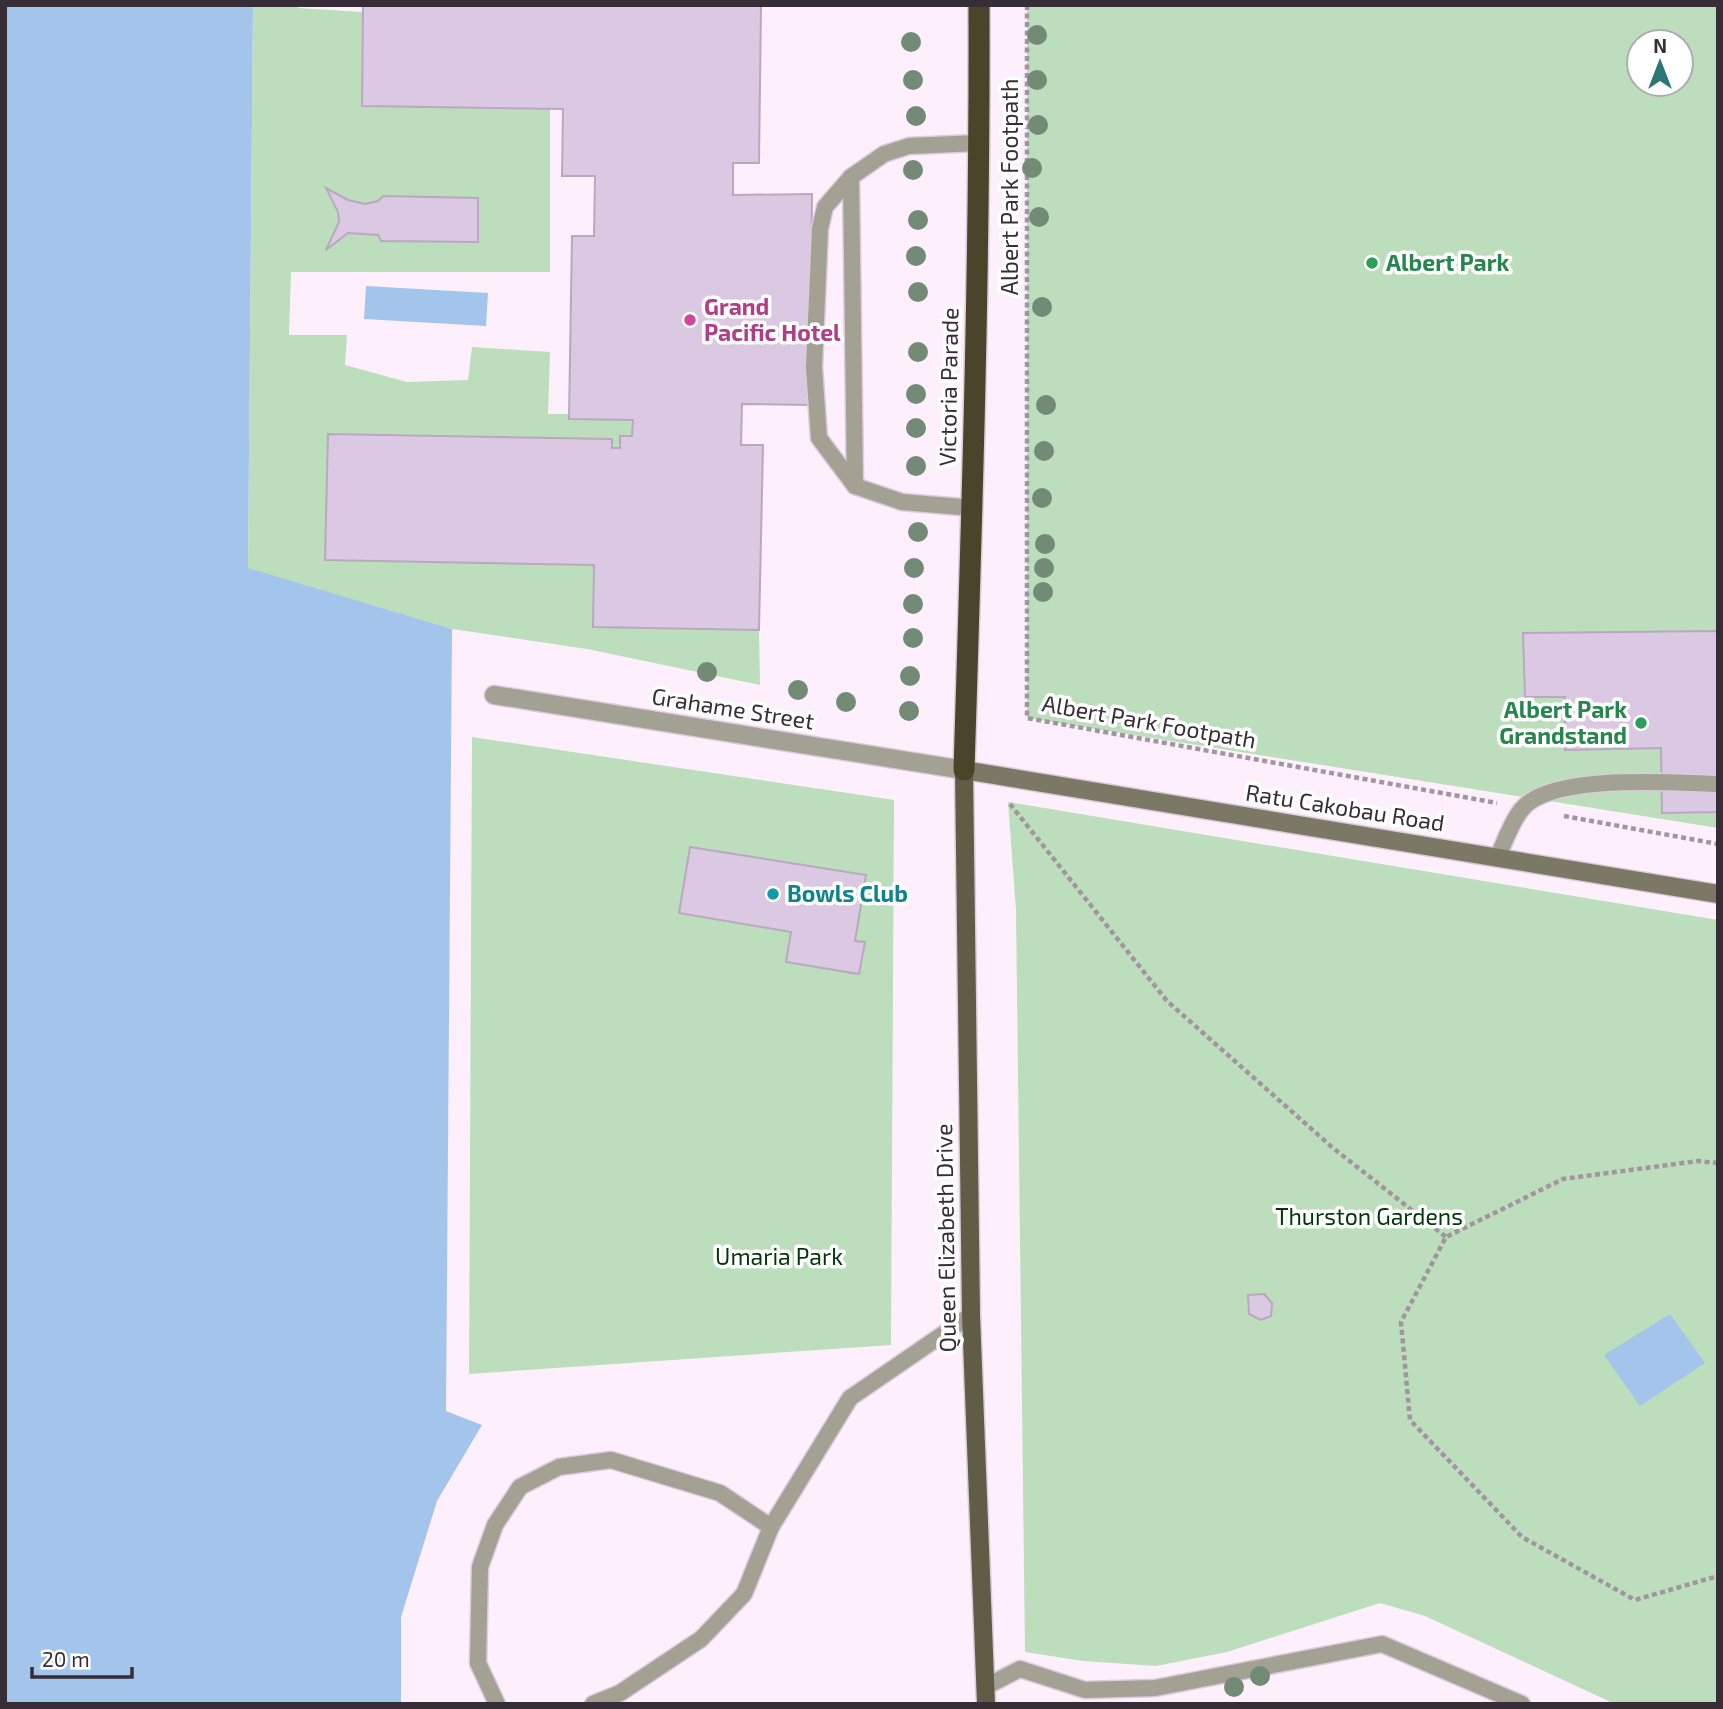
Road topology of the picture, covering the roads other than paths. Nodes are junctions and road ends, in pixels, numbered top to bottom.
1 (979, 5) edge
2 (979, 143) junction
3 (851, 177) junction
4 (855, 486) junction
5 (973, 508) junction
6 (494, 695) dead end
7 (964, 770) junction
8 (1718, 784) edge
9 (1497, 858) junction
10 (1718, 894) edge
11 (971, 1315) junction
12 (771, 1527) junction
13 (1085, 1690) junction
14 (986, 1695) edge
15 (1152, 1696) edge
16 (497, 1704) edge
17 (593, 1704) edge
18 (1100, 1704) edge
19 (1522, 1704) edge

1 - 2 highway, Victoria Parade
2 - 3 lane
2 - 5 highway, Victoria Parade
3 - 4 lane
3 - 4 lane
4 - 5 lane
5 - 7 highway, Victoria Parade
6 - 7 street, Grahame Street
7 - 9 main road, Ratu Cakobau Road
7 - 11 main road, Queen Elizabeth Drive
8 - 9 lane
9 - 10 main road, Ratu Cakobau Road
11 - 12 lane
11 - 14 main road, Queen Elizabeth Drive
12 - 16 lane
12 - 17 lane
13 - 14 lane
13 - 15 lane
13 - 18 lane
15 - 19 lane

